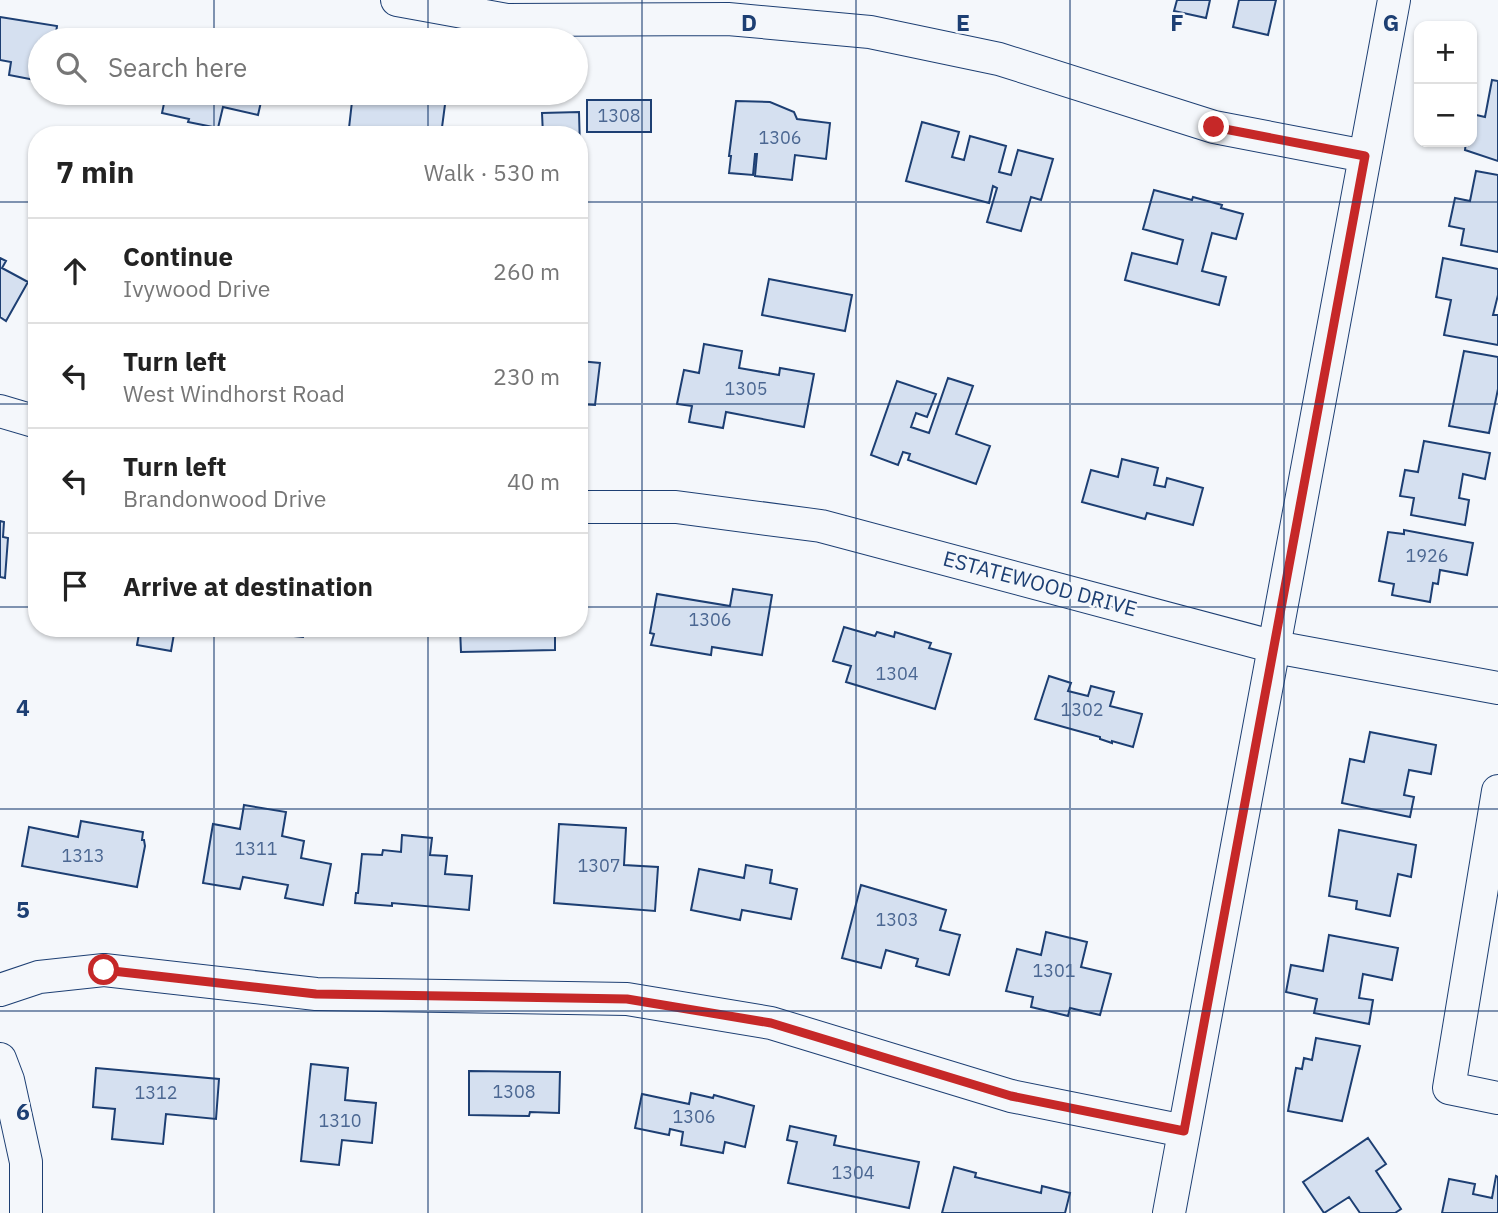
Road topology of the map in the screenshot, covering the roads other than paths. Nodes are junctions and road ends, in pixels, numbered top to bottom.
1 (397, 0) edge
2 (1394, 0) edge
3 (1365, 156) junction
4 (0, 411) edge
5 (28, 419) edge
6 (588, 507) edge
7 (1275, 647) junction
8 (1498, 688) edge
9 (1498, 791) edge
10 (0, 990) edge
11 (0, 1059) edge
12 (1498, 1098) edge
13 (1184, 1131) junction
14 (26, 1213) edge
15 (1169, 1213) edge

1 - 3 street
2 - 3 street
3 - 7 street
4 - 5 street
6 - 7 street, ESTATEWOOD DRIVE
7 - 8 street, ESTATEWOOD DRIVE
7 - 13 street
9 - 12 street
10 - 13 street
11 - 14 street
13 - 15 street

